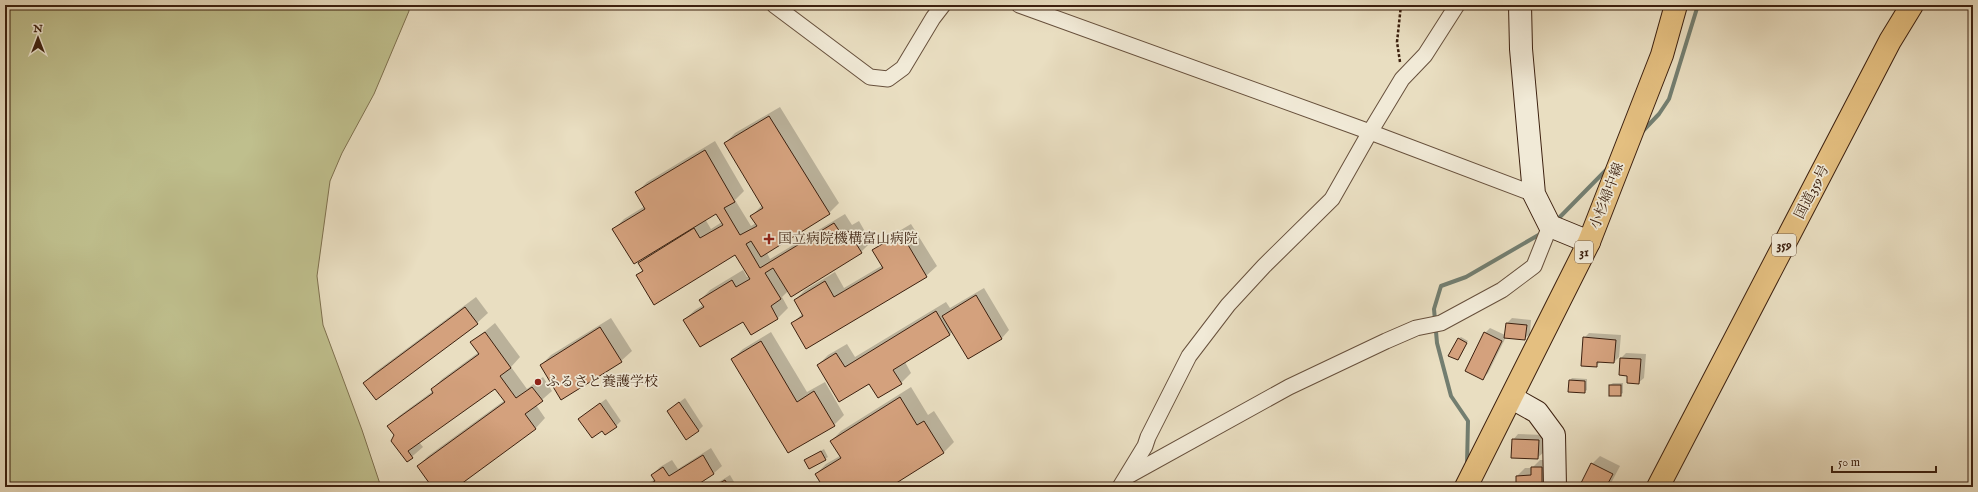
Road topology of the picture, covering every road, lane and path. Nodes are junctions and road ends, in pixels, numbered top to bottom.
1 (774, 5) edge
2 (943, 5) edge
3 (1019, 5) edge
4 (1401, 5) edge
5 (1457, 5) edge
6 (1520, 5) edge
7 (1676, 5) edge
8 (1912, 5) edge
9 (1402, 80) junction
10 (1370, 132) junction
11 (1534, 194) junction
12 (1550, 226) junction
13 (1589, 242) junction
14 (1512, 398) junction
15 (1124, 481) edge
16 (1466, 487) edge
17 (1555, 487) edge
18 (1658, 487) edge

1 - 2 street
3 - 10 street
4 - 9 path
5 - 9 street
6 - 11 street
7 - 13 main road, 小杉婦中線 / 31
8 - 18 main road, 国道359号 / 359
9 - 10 street
10 - 11 street
10 - 15 street
11 - 12 street
12 - 13 street
12 - 15 street
13 - 14 main road, 小杉婦中線 / 31
14 - 16 main road, 小杉婦中線 / 31
14 - 17 street

